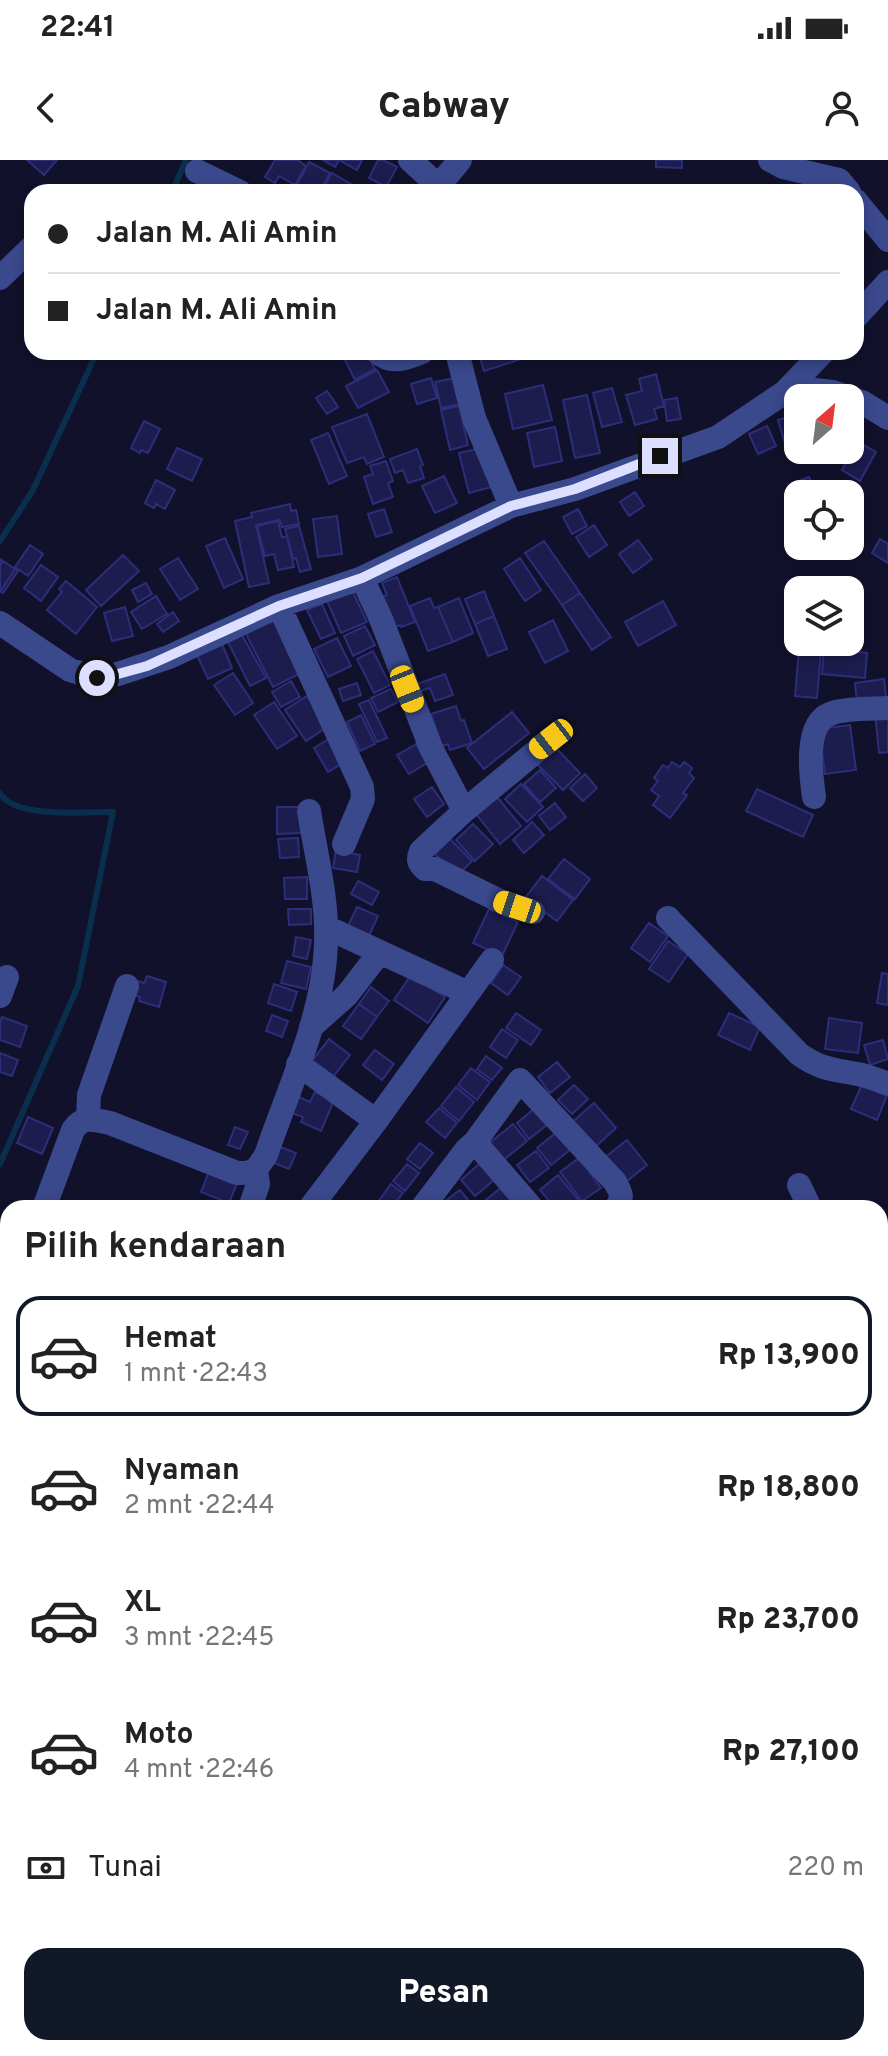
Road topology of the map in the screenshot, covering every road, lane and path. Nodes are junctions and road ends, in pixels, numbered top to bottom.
1 (410, 160) edge
2 (460, 160) edge
3 (770, 160) edge
4 (197, 171) dead end
5 (844, 177) edge
6 (224, 184) edge
7 (431, 184) edge
8 (439, 184) edge
9 (864, 211) edge
10 (888, 240) edge
11 (24, 255) edge
12 (0, 278) edge
13 (888, 282) edge
14 (864, 308) edge
15 (459, 360) edge
16 (815, 360) edge
17 (793, 384) edge
18 (784, 393) edge
19 (864, 403) edge
20 (888, 418) edge
21 (511, 506) junction
22 (362, 578) junction
23 (279, 606) junction
24 (0, 623) edge
25 (888, 708) edge
26 (551, 739) dead end
27 (814, 797) dead end
28 (309, 811) dead end
29 (464, 811) junction
30 (344, 844) dead end
31 (533, 912) dead end
32 (668, 918) dead end
33 (326, 927) junction
34 (380, 952) junction
35 (492, 960) dead end
36 (127, 986) dead end
37 (468, 993) junction
38 (311, 1027) junction
39 (298, 1064) junction
40 (888, 1084) edge
41 (88, 1119) junction
42 (376, 1121) junction
43 (475, 1142) junction
44 (256, 1170) junction
45 (799, 1185) dead end
46 (47, 1200) edge
47 (253, 1200) edge
48 (316, 1200) edge
49 (429, 1200) edge
50 (525, 1200) edge
51 (621, 1200) edge
52 (806, 1200) edge

1 - 7 street
2 - 8 street
3 - 5 street
4 - 6 street
9 - 10 street
11 - 12 street
13 - 14 street
15 - 21 street
16 - 17 street
18 - 21 street
19 - 20 street
21 - 22 street
22 - 23 street
22 - 29 street
23 - 24 street
23 - 30 street
25 - 27 street
26 - 29 street
28 - 33 street
29 - 31 street
32 - 40 street
33 - 34 street
33 - 38 street
34 - 37 street
34 - 38 street
35 - 37 street
36 - 41 street
37 - 42 street
38 - 39 street
39 - 42 street
39 - 44 street
41 - 44 street
41 - 46 street
42 - 48 street
43 - 49 street
43 - 50 street
43 - 51 street
44 - 47 street
45 - 52 street

